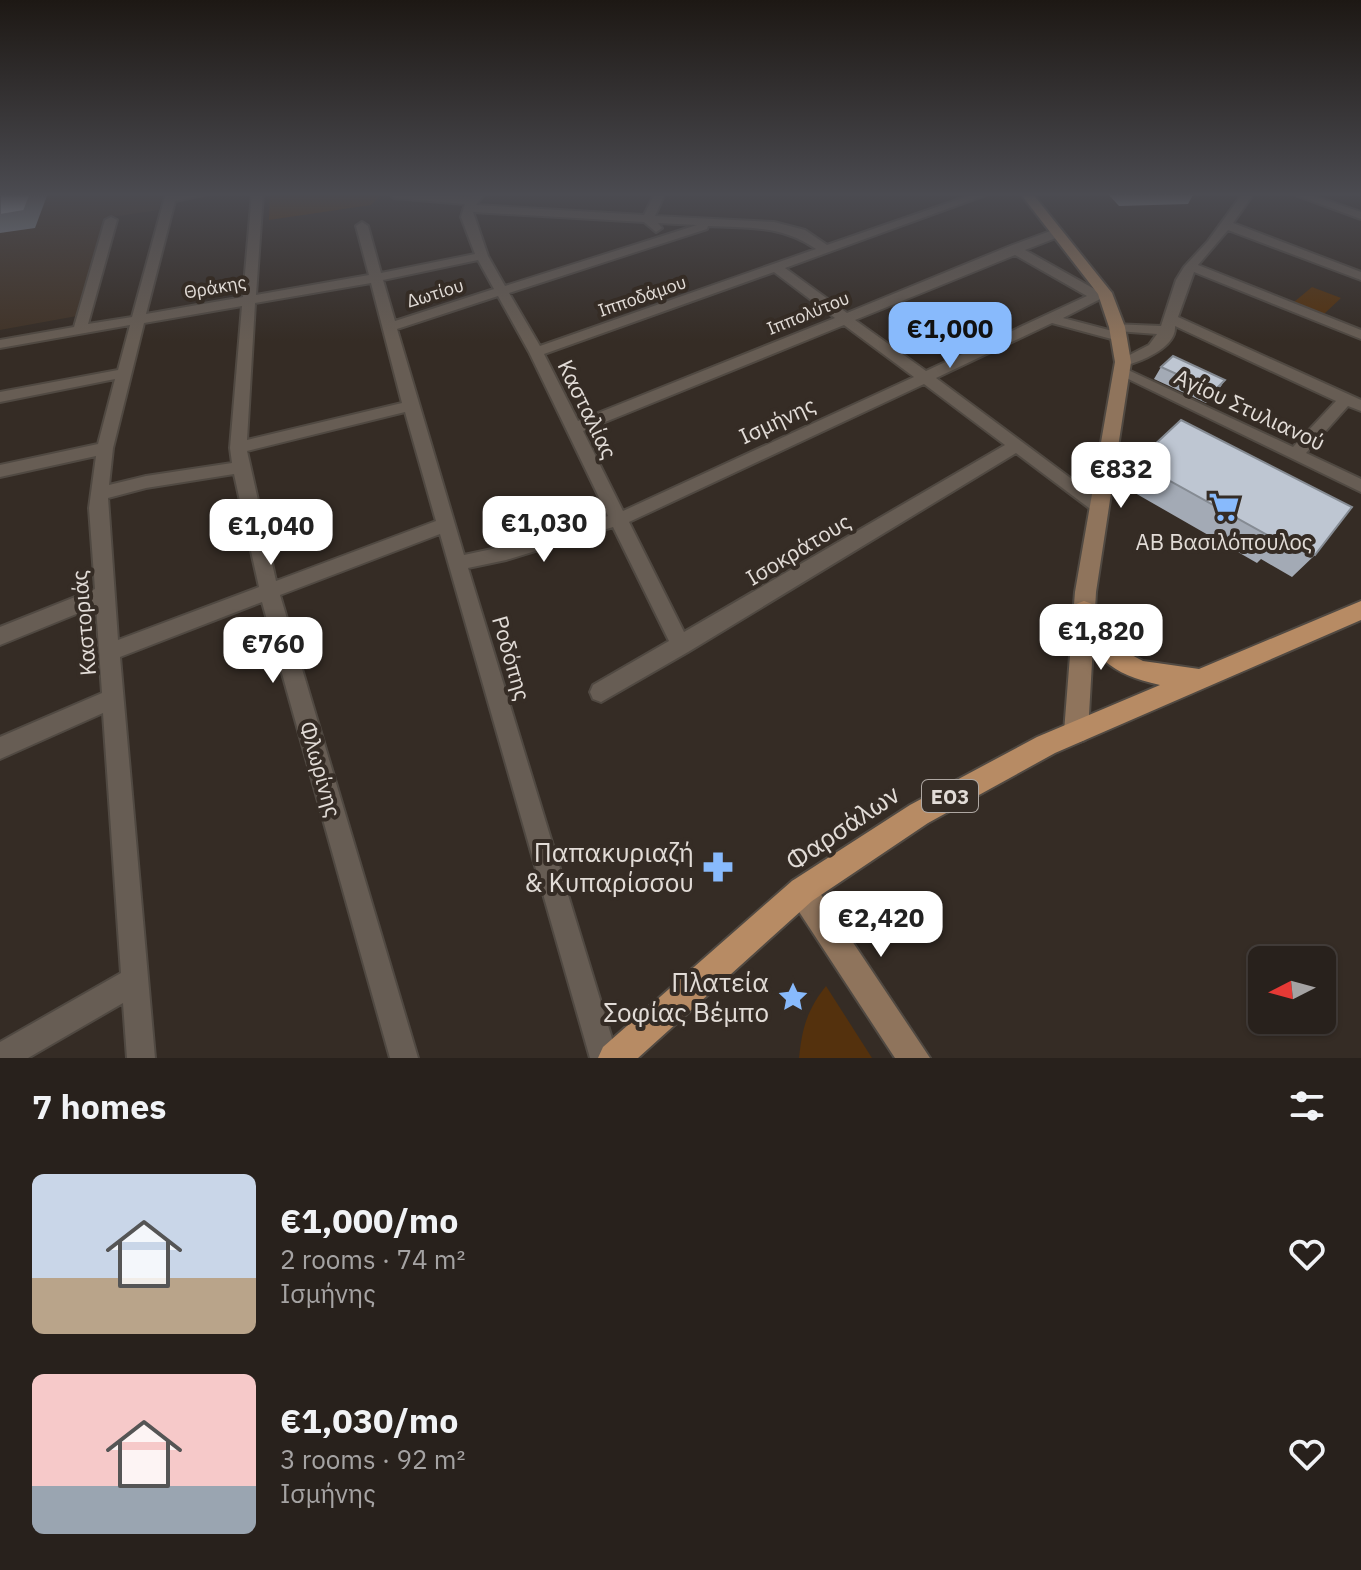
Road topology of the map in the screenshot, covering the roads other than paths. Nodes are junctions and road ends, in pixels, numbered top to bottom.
1 (105, 242) edge
2 (158, 242) edge
3 (253, 242) edge
4 (366, 242) edge
5 (477, 242) edge
6 (650, 242) edge
7 (815, 242) edge
8 (847, 242) edge
9 (1032, 242) edge
10 (1064, 242) edge
11 (1212, 242) edge
12 (1273, 242) edge
13 (1014, 249) junction
14 (826, 250) junction
15 (482, 256) junction
16 (1191, 266) junction
17 (776, 268) junction
18 (1361, 276) edge
19 (376, 278) junction
20 (501, 291) junction
21 (1101, 294) junction
22 (248, 300) junction
23 (844, 318) junction
24 (1048, 318) junction
25 (139, 319) junction
26 (392, 326) junction
27 (1170, 326) junction
28 (80, 329) junction
29 (1358, 330) edge
30 (1118, 332) junction
31 (0, 344) edge
32 (536, 352) junction
33 (1122, 367) junction
34 (125, 373) junction
35 (926, 376) junction
36 (0, 397) edge
37 (1353, 403) edge
38 (411, 406) junction
39 (574, 429) junction
40 (1018, 445) junction
41 (105, 448) junction
42 (1296, 454) junction
43 (240, 457) junction
44 (0, 471) edge
45 (1361, 486) edge
46 (99, 494) junction
47 (1099, 506) junction
48 (618, 521) junction
49 (446, 524) junction
50 (459, 563) junction
51 (269, 591) junction
52 (106, 593) junction
53 (1084, 610) junction
54 (1361, 610) edge
55 (0, 636) edge
56 (681, 646) junction
57 (110, 652) junction
58 (1203, 679) junction
59 (601, 692) dead end
60 (114, 698) junction
61 (1076, 732) junction
62 (0, 748) edge
63 (802, 891) junction
64 (136, 980) junction
65 (0, 1058) edge
66 (141, 1058) edge
67 (404, 1058) edge
68 (604, 1058) edge
69 (614, 1058) edge
70 (914, 1058) edge

1 - 28 street
2 - 25 street, Καστοριάς
3 - 22 street, Φλωρίνης
4 - 19 street, Ροδόπης
5 - 15 street, Κασταλίας
6 - 20 street, Δωτίου
7 - 14 street
8 - 14 street, Ιπποδάμου
9 - 13 street, Ιππολύτου
10 - 21 main road
11 - 16 street
12 - 18 street
13 - 21 street
13 - 23 street, Ιππολύτου
14 - 17 street, Ιπποδάμου
15 - 19 street, Θράκης
15 - 20 street, Κασταλίας
16 - 27 street
16 - 29 street
17 - 23 street
17 - 32 street, Ιπποδάμου
19 - 22 street, Θράκης
19 - 26 street, Ροδόπης
20 - 26 street, Δωτίου
20 - 32 street, Κασταλίας
21 - 24 street, Ισμήνης
21 - 30 main road
22 - 25 street, Θράκης
22 - 43 street, Φλωρίνης
23 - 35 street
23 - 39 street, Ιππολύτου
24 - 30 street
24 - 35 street, Ισμήνης
25 - 28 street, Θράκης
25 - 34 street, Καστοριάς
26 - 38 street, Ροδόπης
27 - 30 street
27 - 33 street
27 - 37 street
28 - 31 street, Θράκης
30 - 33 main road
32 - 39 street, Κασταλίας
33 - 42 street, Αγίου Στυλιανού
33 - 47 main road
34 - 36 street
34 - 41 street, Καστοριάς
35 - 40 street
35 - 48 street, Ισμήνης
37 - 42 street
38 - 43 street
38 - 49 street, Ροδόπης
39 - 48 street, Κασταλίας
40 - 47 street
40 - 56 street, Ισοκράτους
41 - 44 street
41 - 46 street, Καστοριάς
42 - 45 street, Αγίου Στυλιανού
43 - 46 street
43 - 51 street, Φλωρίνης
46 - 52 street, Καστοριάς
47 - 53 main road
48 - 50 street, Ισμήνης
48 - 56 street, Κασταλίας
49 - 50 street, Ροδόπης
49 - 51 street
50 - 68 street, Ροδόπης
51 - 57 street
51 - 67 street, Φλωρίνης
52 - 55 street
52 - 57 street, Καστοριάς
53 - 58 main road
53 - 61 main road
54 - 58 main road, Φαρσάλων / ΕΟ3
56 - 59 street, Ισοκράτους
57 - 60 street, Καστοριάς
58 - 61 main road, Φαρσάλων / ΕΟ3
60 - 62 street
60 - 64 street, Καστοριάς
61 - 63 main road, Φαρσάλων / ΕΟ3
63 - 69 main road, Φαρσάλων / ΕΟ3
63 - 70 main road
64 - 65 street
64 - 66 street, Καστοριάς

